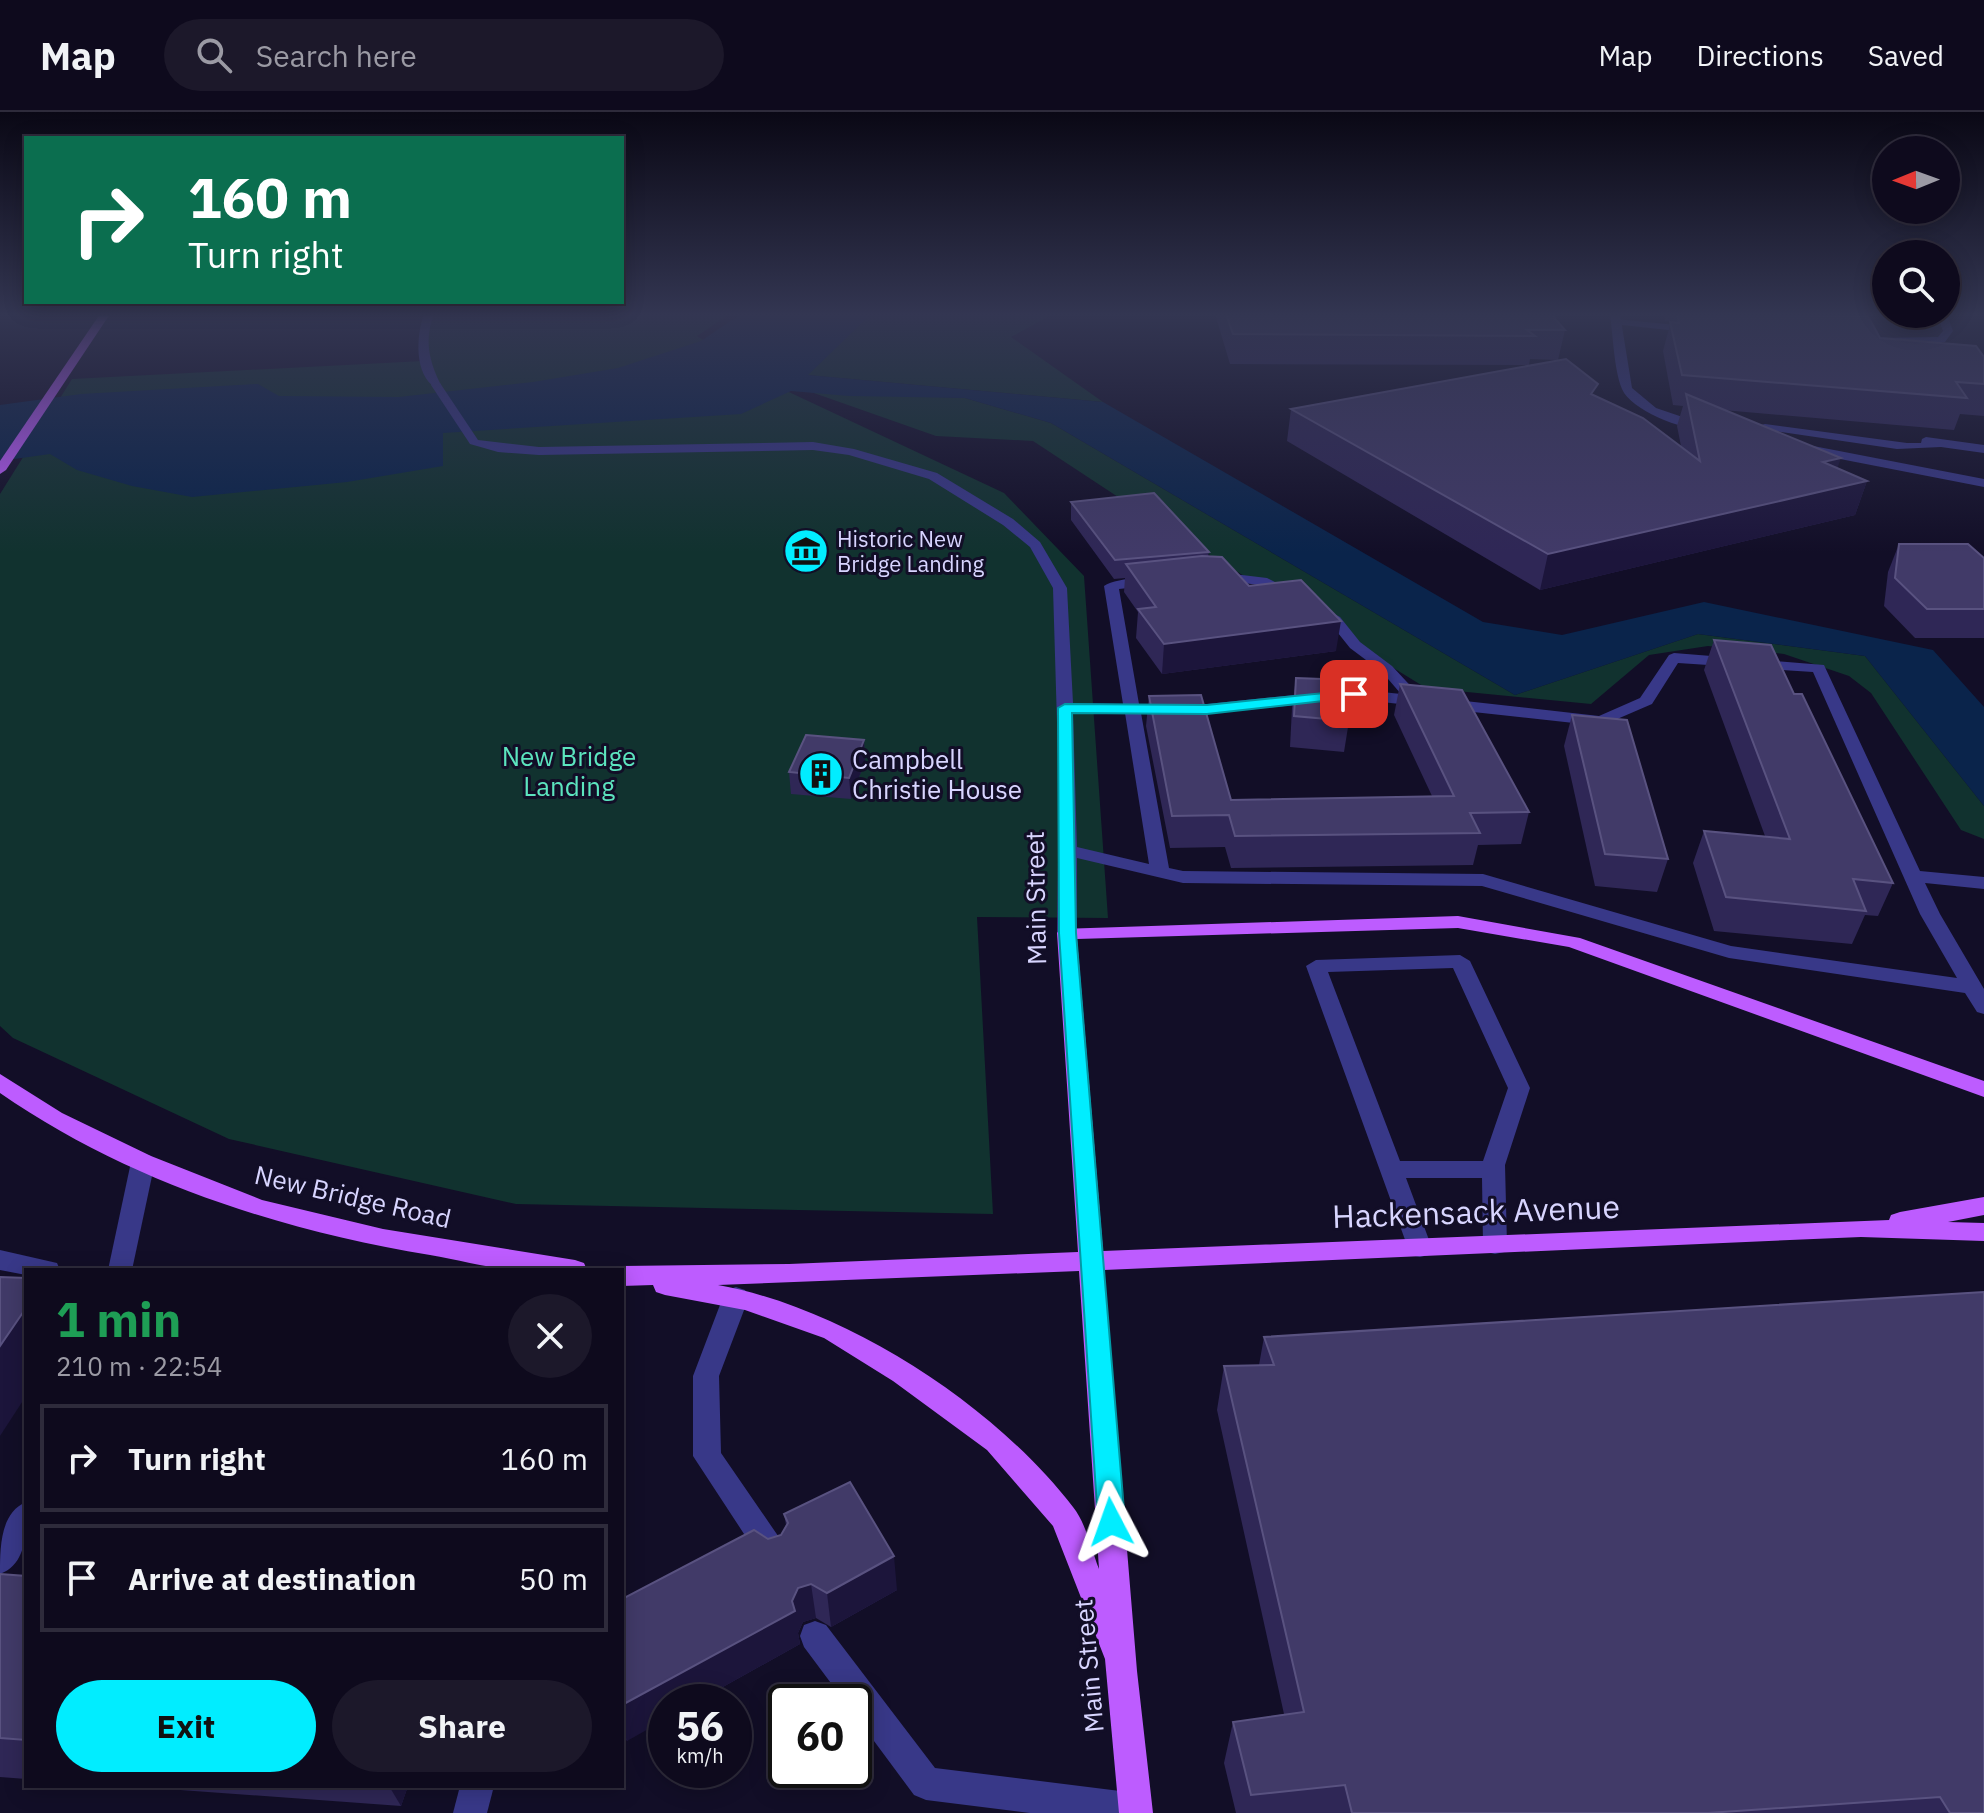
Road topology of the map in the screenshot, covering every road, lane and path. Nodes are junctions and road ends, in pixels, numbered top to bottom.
1 (52, 393) edge
2 (441, 393) edge
3 (1630, 393) edge
4 (1765, 427) edge
5 (1714, 431) edge
6 (1759, 439) edge
7 (1774, 442) edge
8 (1789, 445) edge
9 (1984, 449) edge
10 (0, 470) edge
11 (1984, 483) edge
12 (1208, 575) edge
13 (1166, 580) edge
14 (1415, 701) junction
15 (1065, 708) junction
16 (1134, 709) junction
17 (1067, 850) junction
18 (1160, 872) junction
19 (1913, 876) junction
20 (1984, 883) edge
21 (1067, 933) junction
22 (1972, 987) junction
23 (1984, 1007) edge
24 (0, 1082) edge
25 (1984, 1089) edge
26 (143, 1162) junction
27 (1493, 1169) junction
28 (1391, 1170) junction
29 (1984, 1206) edge
30 (1861, 1228) junction
31 (1984, 1232) edge
32 (1495, 1245) junction
33 (1420, 1248) junction
34 (0, 1260) edge
35 (1093, 1260) junction
36 (38, 1268) edge
37 (120, 1268) edge
38 (552, 1268) edge
39 (624, 1276) edge
40 (624, 1276) edge
41 (736, 1297) junction
42 (24, 1518) edge
43 (775, 1556) edge
44 (0, 1560) edge
45 (815, 1636) dead end
46 (1121, 1671) junction
47 (476, 1788) edge
48 (1136, 1811) edge
49 (470, 1813) edge

1 - 10 main road
2 - 15 street, Main Street
3 - 5 street
4 - 9 street
6 - 7 street
8 - 11 street
12 - 14 street
13 - 16 street
14 - 16 street
14 - 19 street
15 - 16 street
15 - 17 street, Main Street
16 - 18 street
17 - 18 street
17 - 21 street, Main Street
18 - 22 street
19 - 20 street
19 - 22 street
21 - 25 main road
21 - 35 main road, Main Street
22 - 23 street
24 - 26 main road, New Bridge Road
26 - 37 street
26 - 38 main road, New Bridge Road
27 - 28 street
27 - 28 street
27 - 32 street
28 - 33 street
29 - 30 main road, Hackensack Avenue
30 - 31 main road, Hackensack Avenue
30 - 32 main road, Hackensack Avenue
32 - 33 main road, Hackensack Avenue
33 - 35 main road, Hackensack Avenue
34 - 36 street
35 - 39 main road
35 - 46 main road, Main Street
40 - 41 main road
41 - 43 street
41 - 46 main road
42 - 44 street
45 - 48 street
46 - 48 main road, Main Street
47 - 49 street

